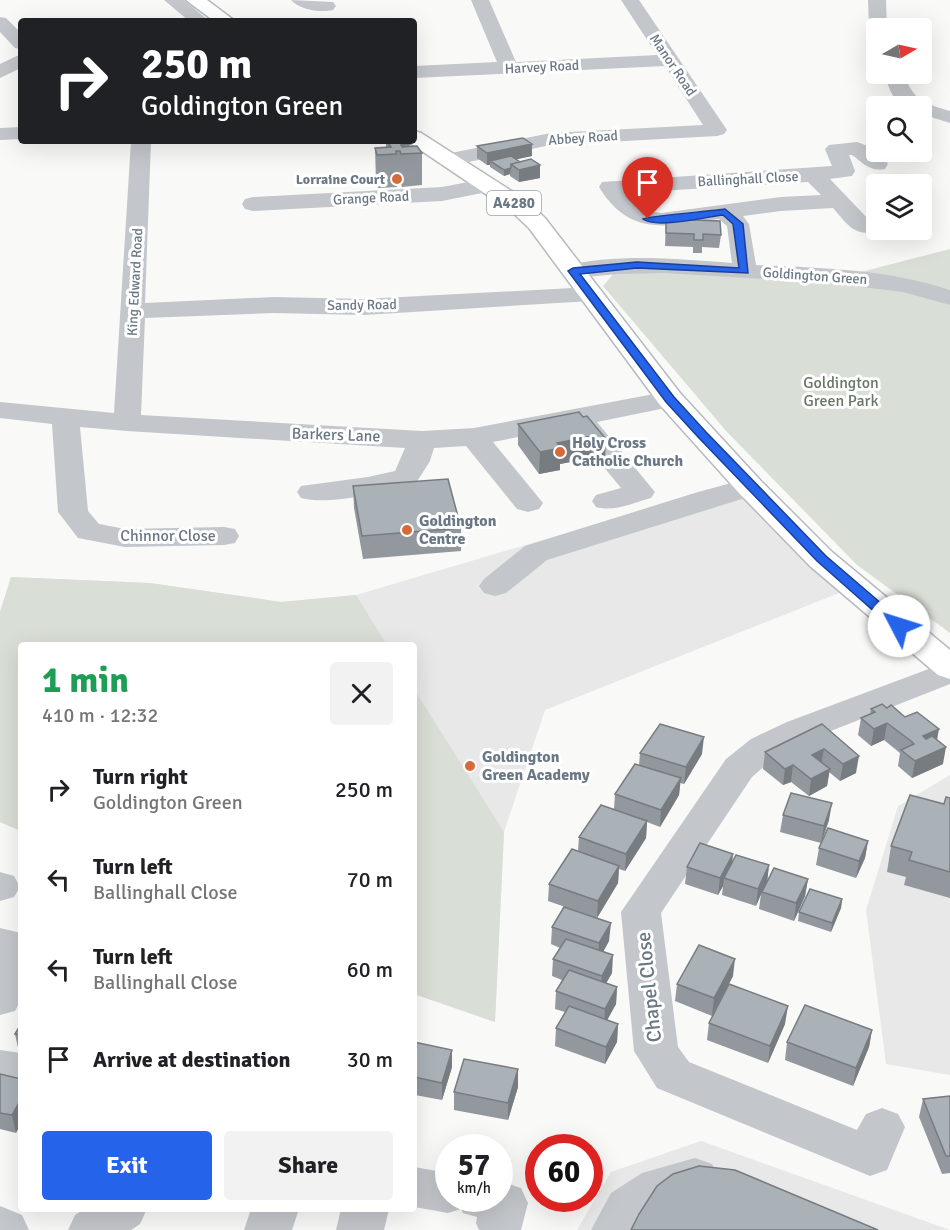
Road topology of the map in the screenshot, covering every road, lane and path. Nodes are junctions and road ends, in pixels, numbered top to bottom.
1 (173, 0) edge
2 (195, 0) edge
3 (300, 0) edge
4 (480, 0) edge
5 (630, 0) edge
6 (877, 0) edge
7 (327, 6) dead end
8 (196, 18) edge
9 (222, 18) edge
10 (878, 18) edge
11 (0, 22) edge
12 (18, 41) edge
13 (669, 60) junction
14 (18, 62) edge
15 (509, 68) junction
16 (417, 72) edge
17 (0, 73) edge
18 (18, 80) edge
19 (932, 111) edge
20 (950, 117) edge
21 (717, 130) joint
22 (18, 133) edge
23 (0, 134) edge
24 (417, 139) edge
25 (141, 144) edge
26 (449, 160) junction
27 (877, 164) dead end
28 (814, 175) junction
29 (489, 185) junction
30 (839, 201) junction
31 (253, 204) dead end
32 (725, 212) junction
33 (866, 224) edge
34 (866, 226) edge
35 (840, 229) dead end
36 (745, 271) junction
37 (582, 283) junction
38 (949, 296) edge
39 (133, 311) junction
40 (670, 399) junction
41 (0, 410) edge
42 (65, 417) junction
43 (578, 417) junction
44 (127, 423) junction
45 (474, 437) junction
46 (422, 440) junction
47 (750, 487) junction
48 (312, 492) dead end
49 (607, 501) dead end
50 (528, 503) dead end
51 (225, 536) dead end
52 (495, 586) dead end
53 (950, 670) edge
54 (0, 943) edge
55 (18, 947) edge
56 (18, 967) edge
57 (0, 999) edge
58 (0, 1068) edge
59 (18, 1071) edge
60 (882, 1127) dead end
61 (738, 1187) edge
62 (417, 1188) edge
63 (435, 1191) edge
64 (119, 1212) edge
65 (274, 1212) edge
66 (364, 1212) edge
67 (0, 1227) edge
68 (5, 1230) edge
69 (92, 1230) edge
70 (268, 1230) edge
71 (360, 1230) edge
72 (615, 1230) edge

1 - 8 street
2 - 9 main road
3 - 7 street
4 - 15 street
5 - 13 street, Manor Road
6 - 10 street
11 - 12 street
13 - 15 street, Harvey Road
13 - 21 street, Manor Road
14 - 17 street
15 - 16 street, Harvey Road
17 - 18 street
19 - 20 street
21 - 26 street, Abbey Road
22 - 23 street
24 - 26 main road, A4280
25 - 39 street, King Edward Road
26 - 29 main road, A4280
27 - 28 street
28 - 30 street, Ballinghall Close
28 - 32 street, Ballinghall Close
29 - 31 street, Grange Road
29 - 37 main road, A4280
30 - 32 street, Ballinghall Close
30 - 33 street, Ballinghall Close
32 - 36 street, Ballinghall Close
34 - 35 street, Ballinghall Close
36 - 37 street, Goldington Green
36 - 38 street, Goldington Green
37 - 39 street, Sandy Road
37 - 40 main road, A4280
39 - 44 street, King Edward Road
40 - 43 street, Barkers Lane
40 - 47 main road, A4280
41 - 42 street, Barkers Lane
42 - 44 street, Barkers Lane
42 - 51 street, Chinnor Close
43 - 45 street, Barkers Lane
43 - 49 street
44 - 46 street, Barkers Lane
45 - 46 street, Barkers Lane
45 - 50 street
46 - 48 street
47 - 52 street
47 - 53 main road, A4280
53 - 60 street, Chapel Close
54 - 55 street
56 - 57 street
58 - 59 street
61 - 72 street
62 - 63 street
64 - 69 street
65 - 70 street
66 - 71 street
67 - 68 street

